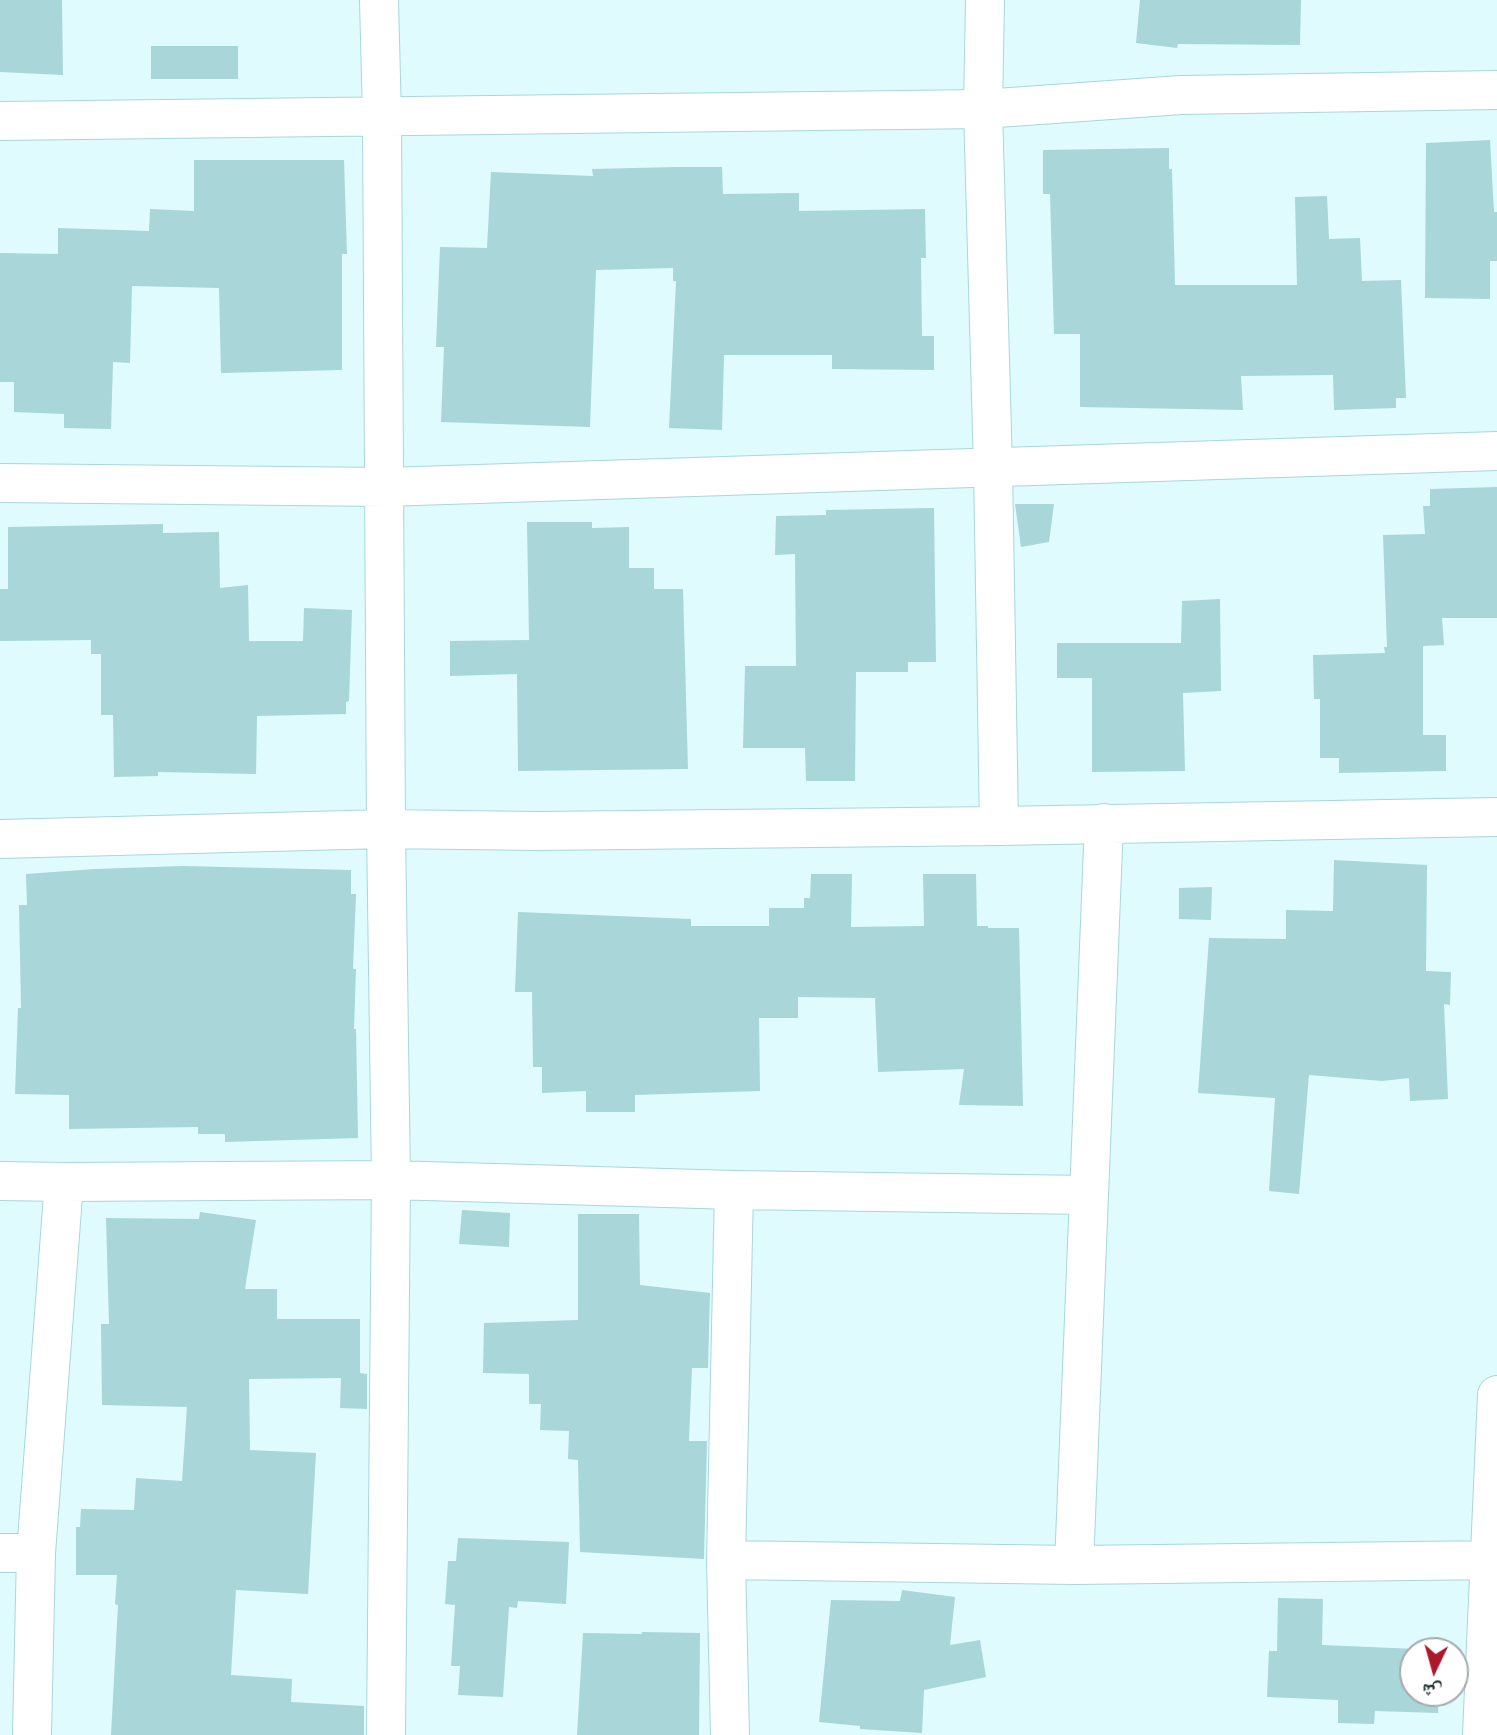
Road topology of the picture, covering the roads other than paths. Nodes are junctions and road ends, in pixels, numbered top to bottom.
1 (379, 0) edge
2 (985, 0) edge
3 (1497, 90) edge
4 (983, 109) junction
5 (382, 118) junction
6 (0, 121) edge
7 (1497, 451) edge
8 (993, 467) junction
9 (0, 483) edge
10 (385, 487) junction
11 (1497, 817) edge
12 (1104, 823) junction
13 (999, 826) junction
14 (386, 829) junction
15 (0, 839) edge
16 (391, 1180) junction
17 (0, 1181) edge
18 (64, 1182) junction
19 (734, 1190) junction
20 (1090, 1195) junction
21 (1497, 1395) edge
22 (18, 1553) edge
23 (726, 1560) junction
24 (1493, 1560) edge
25 (1074, 1565) junction
26 (32, 1735) edge
27 (386, 1735) edge
28 (730, 1735) edge
29 (1482, 1735) edge

1 - 5 street
2 - 4 street
3 - 4 street
4 - 5 street
4 - 8 street
5 - 6 street
5 - 10 street
7 - 8 street
8 - 10 street
8 - 13 street
9 - 10 street
10 - 14 street
11 - 12 street
12 - 13 street
12 - 20 street
13 - 14 street
14 - 15 street
14 - 16 street
16 - 18 street
16 - 19 street
16 - 27 street
17 - 18 street
18 - 22 street
19 - 20 street
19 - 23 street
20 - 25 street
21 - 24 street
22 - 26 street
23 - 25 street
23 - 28 street
24 - 25 street
24 - 29 street

